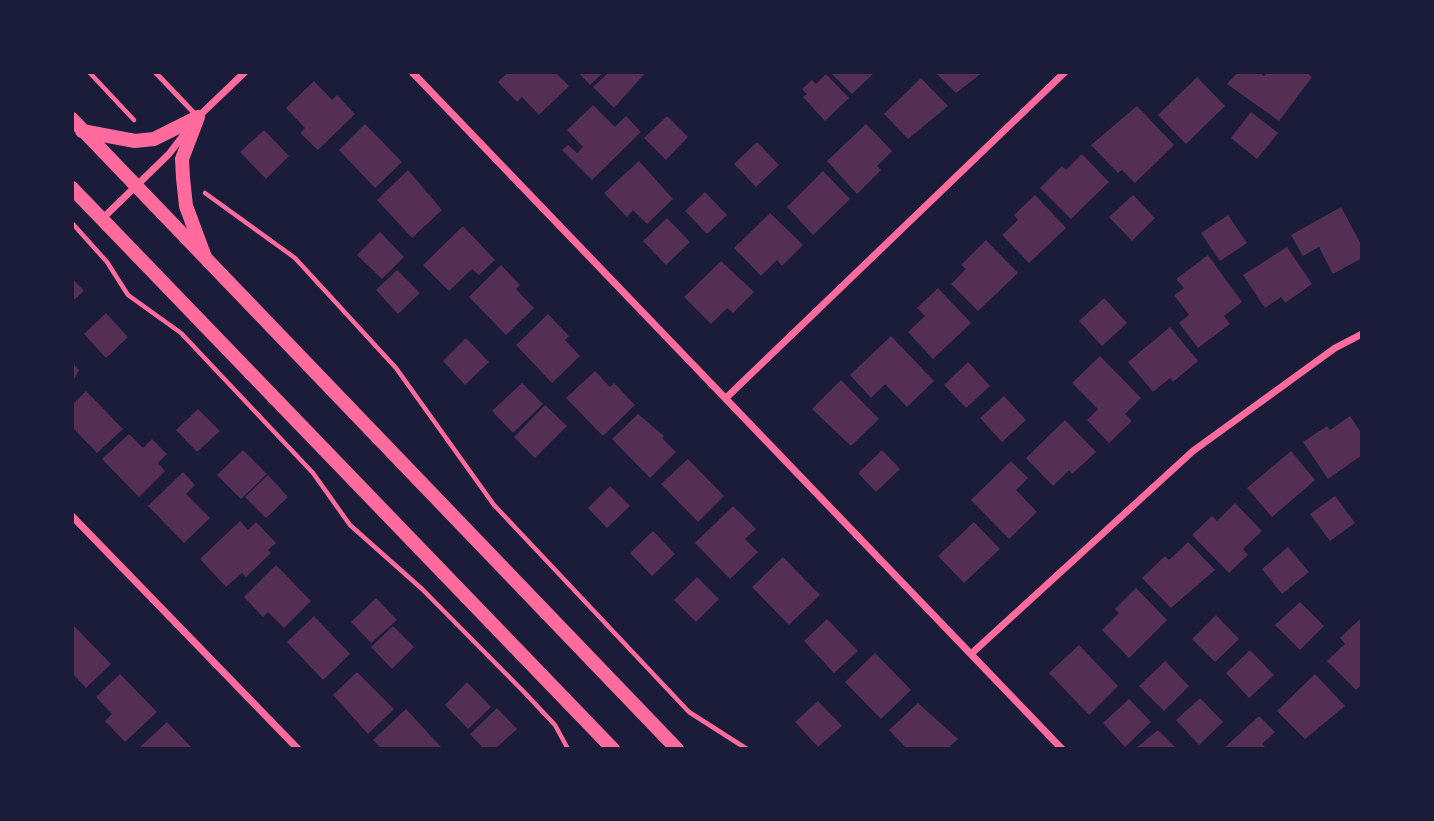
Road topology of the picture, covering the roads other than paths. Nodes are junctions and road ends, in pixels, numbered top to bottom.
1 (155, 72) edge
2 (245, 72) edge
3 (412, 72) edge
4 (1065, 72) edge
5 (198, 117) junction
6 (72, 119) edge
7 (82, 131) junction
8 (134, 186) junction
9 (72, 187) edge
10 (102, 219) junction
11 (207, 262) junction
12 (1362, 334) edge
13 (727, 397) junction
14 (72, 516) edge
15 (971, 654) junction
16 (298, 749) edge
17 (613, 749) edge
18 (677, 749) edge
19 (1062, 749) edge

1 - 5 lane
2 - 5 street
3 - 13 street
4 - 13 street
5 - 7 main road
5 - 8 street
5 - 11 main road
6 - 7 main road
7 - 8 main road
8 - 10 street
8 - 11 main road
9 - 10 main road
10 - 17 main road
11 - 18 main road
12 - 15 street
13 - 15 street
14 - 16 street
15 - 19 street

